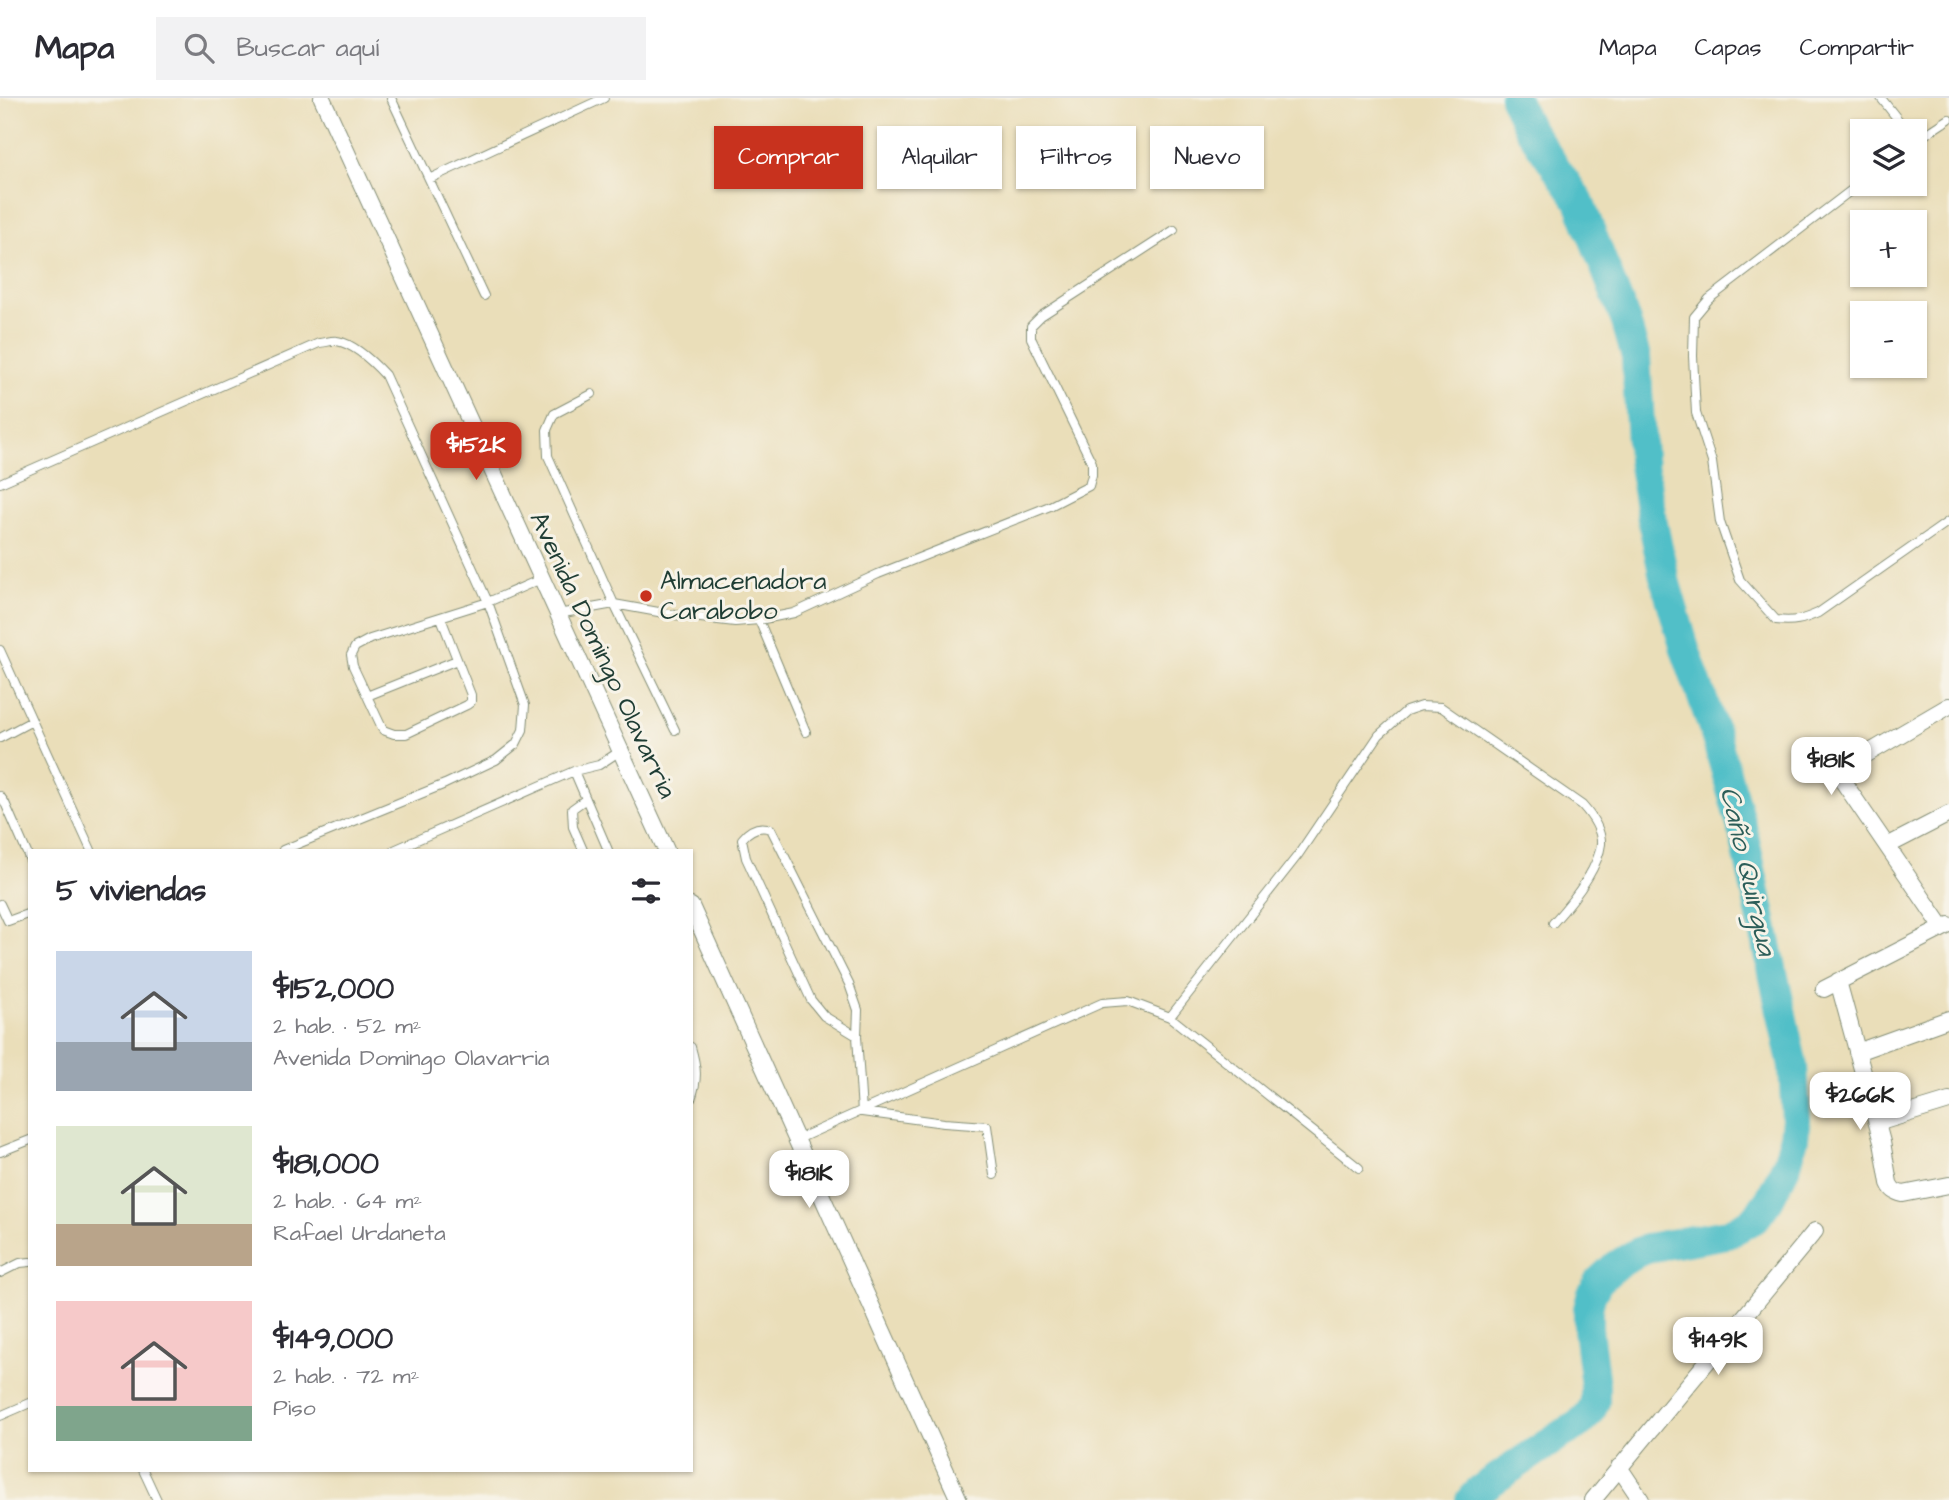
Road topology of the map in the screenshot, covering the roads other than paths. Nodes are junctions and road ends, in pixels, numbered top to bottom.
1 (322, 98) edge
2 (391, 98) edge
3 (604, 98) edge
4 (1881, 98) edge
5 (1898, 119) edge
6 (1949, 119) edge
7 (1927, 134) edge
8 (429, 179) junction
9 (1850, 192) edge
10 (1174, 230) dead end
11 (484, 296) dead end
12 (592, 394) dead end
13 (0, 483) edge
14 (1949, 521) edge
15 (541, 579) junction
16 (488, 602) junction
17 (614, 604) junction
18 (558, 614) junction
19 (441, 618) junction
20 (759, 620) junction
21 (0, 650) edge
22 (457, 660) junction
23 (367, 696) junction
24 (1949, 706) edge
25 (32, 721) junction
26 (675, 730) dead end
27 (806, 732) dead end
28 (0, 738) edge
29 (620, 751) junction
30 (574, 771) junction
31 (0, 796) edge
32 (586, 799) junction
33 (1949, 814) edge
34 (1887, 846) junction
35 (91, 849) edge
36 (285, 849) edge
37 (396, 849) edge
38 (583, 849) edge
39 (608, 849) edge
40 (666, 849) edge
41 (28, 856) edge
42 (0, 904) edge
43 (693, 910) edge
44 (28, 914) edge
45 (1553, 922) dead end
46 (1946, 926) edge
47 (1170, 1017) junction
48 (1949, 1019) edge
49 (857, 1036) junction
50 (1857, 1052) junction
51 (693, 1054) edge
52 (693, 1094) edge
53 (1949, 1101) edge
54 (862, 1112) junction
55 (1877, 1123) junction
56 (798, 1139) junction
57 (28, 1141) edge
58 (0, 1152) edge
59 (1359, 1168) dead end
60 (994, 1175) dead end
61 (1949, 1185) edge
62 (1815, 1231) dead end
63 (28, 1262) edge
64 (0, 1273) edge
65 (28, 1404) edge
66 (0, 1416) edge
67 (1619, 1467) junction
68 (145, 1472) edge
69 (157, 1500) edge
70 (958, 1500) edge
71 (1593, 1500) edge
72 (1641, 1500) edge

1 - 15 street, Avenida Domingo Olavarria
2 - 8 lane
3 - 8 lane
4 - 5 lane
6 - 7 lane
8 - 11 lane
9 - 14 lane
10 - 20 lane
12 - 17 lane
13 - 16 lane
15 - 16 lane
15 - 18 street, Avenida Domingo Olavarria
16 - 19 lane
16 - 36 lane
17 - 18 lane
17 - 20 lane
17 - 26 lane
18 - 29 street, Avenida Domingo Olavarria
19 - 22 lane
19 - 23 lane
20 - 27 lane
21 - 25 lane
22 - 23 lane
22 - 23 lane
24 - 34 street
25 - 28 lane
25 - 35 lane
29 - 30 lane
29 - 40 street, Avenida Domingo Olavarria
30 - 32 lane
30 - 37 lane
31 - 41 lane
32 - 38 lane
32 - 39 lane
33 - 34 street
34 - 46 street
42 - 44 lane
43 - 56 street
45 - 47 lane
46 - 50 street
47 - 54 lane
47 - 59 lane
48 - 50 street
49 - 49 lane
49 - 54 lane
50 - 55 street
51 - 52 lane
53 - 55 street
54 - 56 lane
54 - 60 lane
55 - 61 street
56 - 70 street
57 - 58 lane
62 - 67 street
63 - 64 lane
65 - 66 lane
67 - 71 street
67 - 72 street
68 - 69 lane

